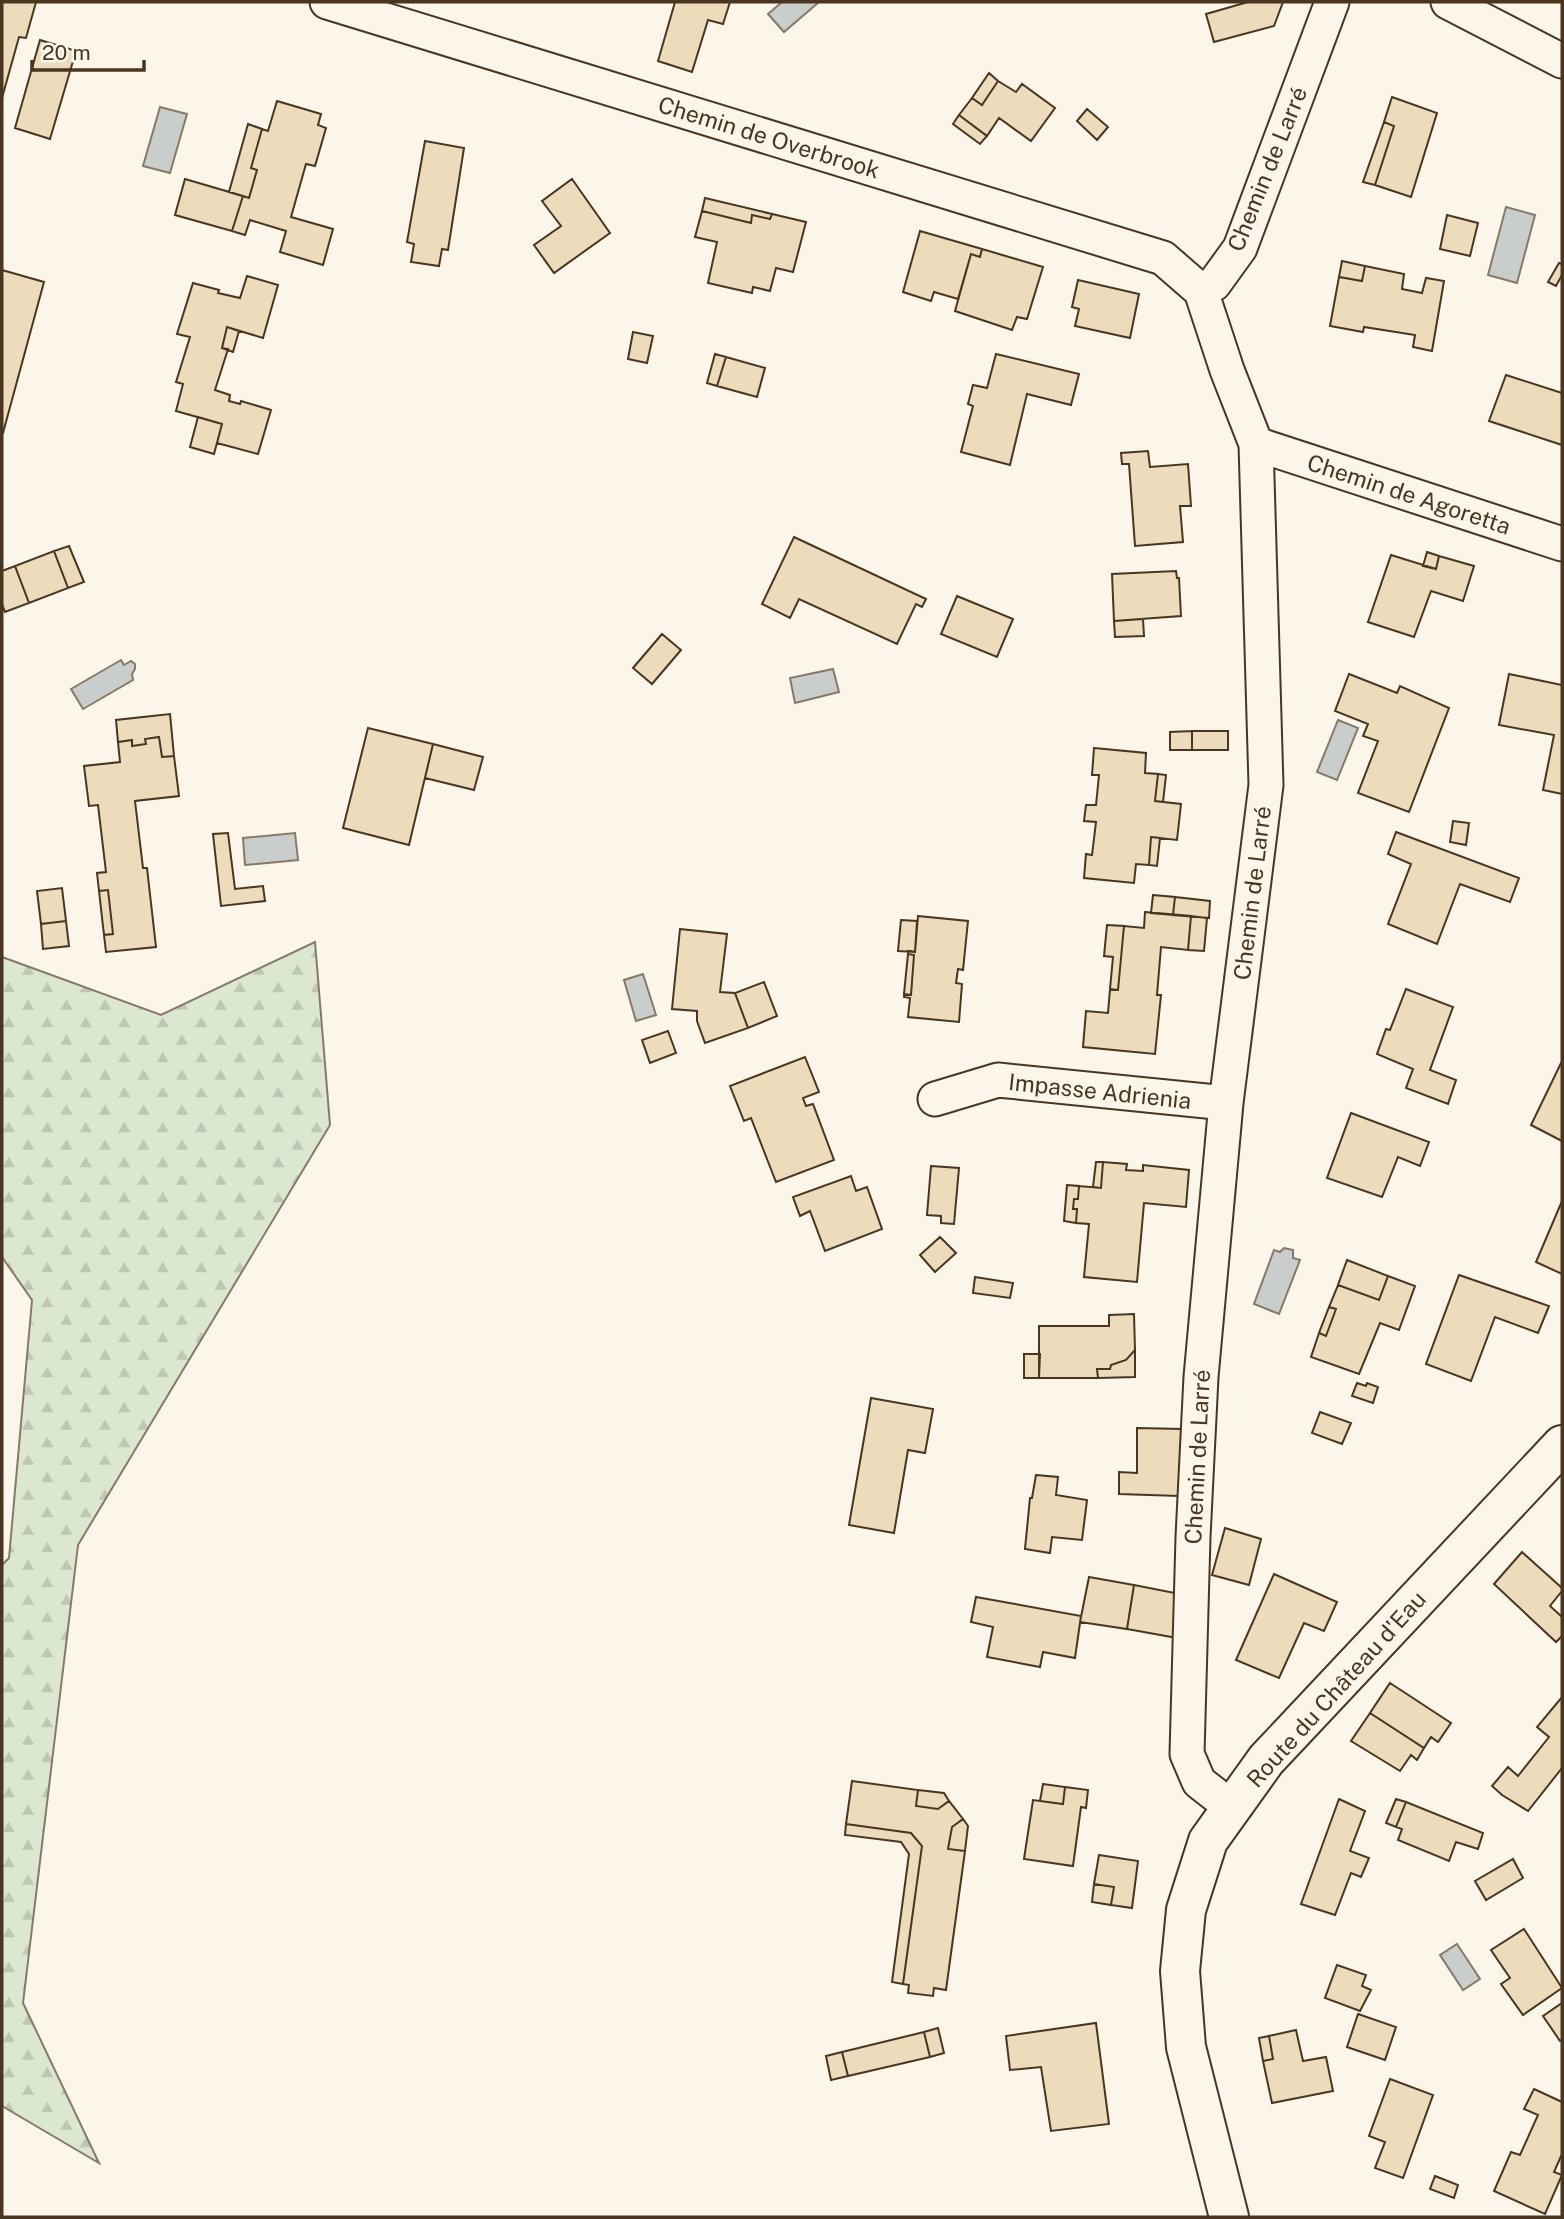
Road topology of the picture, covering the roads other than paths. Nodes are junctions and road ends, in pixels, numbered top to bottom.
1 (327, 2) edge
2 (1332, 2) edge
3 (1448, 2) edge
4 (1562, 61) edge
5 (1201, 290) junction
6 (1256, 444) junction
7 (1562, 544) edge
8 (935, 1099) dead end
9 (1226, 1103) junction
10 (1562, 1445) edge
11 (1231, 1807) junction
12 (1229, 2217) edge

1 - 5 street, Chemin de Overbrook
2 - 5 street, Chemin de Larré
3 - 4 street
5 - 6 street, Chemin de Larré
6 - 7 street, Chemin de Agoretta
6 - 9 street, Chemin de Larré
8 - 9 street, Impasse Adrienia
9 - 11 street, Chemin de Larré
10 - 11 street, Route du Château d'Eau
11 - 12 street, Route du Château d'Eau

